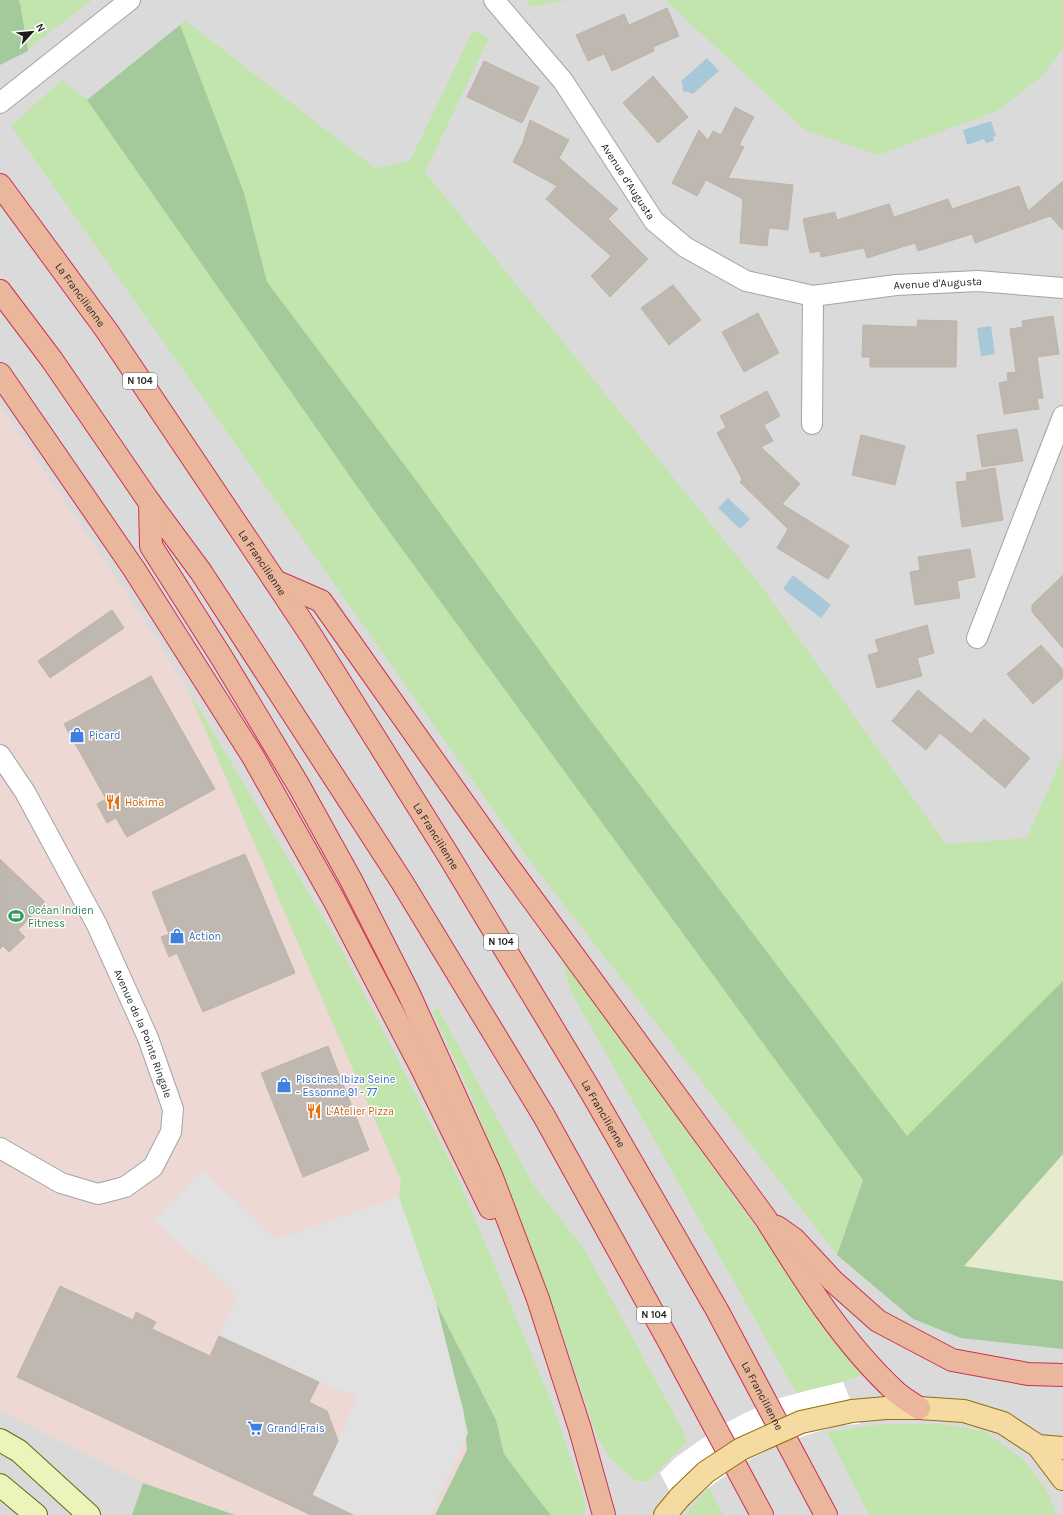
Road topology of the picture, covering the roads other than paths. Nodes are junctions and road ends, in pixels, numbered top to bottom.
1 (130, 0) edge
2 (494, 0) edge
3 (0, 103) edge
4 (0, 185) edge
5 (1063, 288) edge
6 (0, 291) edge
7 (813, 296) junction
8 (0, 374) edge
9 (1063, 416) edge
10 (812, 424) dead end
11 (150, 503) junction
12 (275, 581) junction
13 (977, 638) dead end
14 (0, 755) edge
15 (0, 1148) edge
16 (766, 1219) junction
17 (538, 1299) junction
18 (1063, 1376) edge
19 (918, 1408) junction
20 (0, 1440) edge
21 (1038, 1446) junction
22 (1063, 1448) edge
23 (1063, 1479) edge
24 (0, 1485) edge
25 (36, 1515) edge
26 (90, 1515) edge
27 (604, 1515) edge
28 (665, 1515) edge
29 (762, 1515) edge
30 (826, 1515) edge

1 - 3 street
2 - 7 street, Avenue d'Augusta
4 - 12 highway, La Francilienne / N 104
5 - 7 street, Avenue d'Augusta
6 - 11 highway, N 104
7 - 10 street
8 - 17 highway
9 - 13 street
11 - 17 highway
11 - 29 highway, N 104
12 - 16 highway
12 - 30 highway, La Francilienne / N 104
14 - 15 street, Avenue de la Pointe Ringale
16 - 18 highway
16 - 19 highway
17 - 27 highway
19 - 21 main road
19 - 28 main road, bridge
20 - 26 main road
21 - 22 main road
21 - 23 main road
24 - 25 main road

